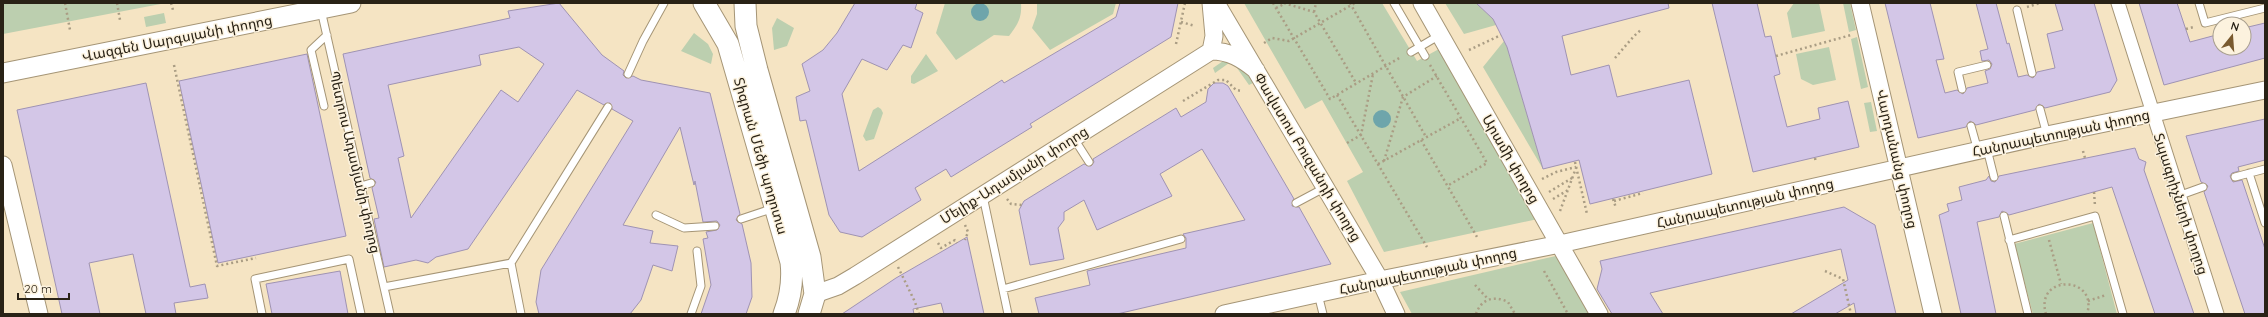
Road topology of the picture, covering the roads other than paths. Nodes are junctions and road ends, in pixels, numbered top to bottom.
1 (351, 3) edge
2 (664, 3) edge
3 (695, 3) edge
4 (704, 3) edge
5 (745, 3) edge
6 (1211, 3) edge
7 (1216, 3) edge
8 (1394, 3) edge
9 (1422, 3) edge
10 (1860, 3) edge
11 (2118, 3) edge
12 (2199, 3) edge
13 (2260, 7) edge
14 (321, 9) junction
15 (2017, 10) dead end
16 (720, 30) junction
17 (327, 35) junction
18 (1440, 35) junction
19 (1420, 47) junction
20 (1211, 51) junction
21 (1411, 52) road end
22 (1425, 56) road end
23 (1987, 65) dead end
24 (1256, 70) junction
25 (3, 73) edge
26 (2032, 73) dead end
27 (628, 74) dead end
28 (1962, 89) dead end
29 (2265, 90) edge
30 (324, 106) dead end
31 (608, 107) dead end
32 (2040, 109) dead end
33 (2152, 114) junction
34 (1971, 126) dead end
35 (2047, 135) junction
36 (1073, 137) junction
37 (1982, 150) junction
38 (1088, 162) dead end
39 (3, 166) edge
40 (1898, 168) junction
41 (2265, 169) edge
42 (2249, 173) junction
43 (1994, 177) dead end
44 (2235, 177) dead end
45 (372, 183) dead end
46 (361, 186) junction
47 (1326, 187) junction
48 (2203, 187) dead end
49 (6, 194) edge
50 (983, 194) junction
51 (2178, 196) junction
52 (1296, 203) dead end
53 (776, 208) junction
54 (656, 215) dead end
55 (2004, 216) dead end
56 (741, 219) dead end
57 (2265, 223) edge
58 (715, 226) dead end
59 (1181, 239) dead end
60 (2010, 240) junction
61 (1560, 244) junction
62 (697, 251) dead end
63 (511, 264) junction
64 (1380, 280) junction
65 (384, 287) junction
66 (1003, 289) junction
67 (815, 294) junction
68 (1318, 294) junction
69 (787, 307) edge
70 (40, 314) edge
71 (262, 314) edge
72 (361, 314) edge
73 (390, 314) edge
74 (521, 314) edge
75 (691, 314) edge
76 (809, 314) edge
77 (1008, 314) edge
78 (1224, 314) edge
79 (1323, 314) edge
80 (1396, 314) edge
81 (1599, 314) edge
82 (1933, 314) edge
83 (2028, 314) edge
84 (2123, 314) edge
85 (2216, 314) edge

1 - 14 main road, Վազգեն Սարգսյանի փողոց
2 - 27 lane
3 - 16 main road
4 - 16 main road, Տիգրան Մեծի պողոտա
5 - 67 main road, Տիգրան Մեծի պողոտա
6 - 20 street
7 - 24 street, Փավստոս Բուզանդի փողոց
8 - 19 lane
9 - 18 street, Արամի փողոց
10 - 40 street, Վարդանանց փողոց
11 - 33 street, Տպագրիչների փողոց
12 - 13 lane
14 - 17 lane, Պետրոս Ադամյանի փողոց
14 - 25 main road, Վազգեն Սարգսյանի փողոց
15 - 26 lane
16 - 53 main road, Տիգրան Մեծի պողոտա
17 - 30 lane
17 - 46 lane, Պետրոս Ադամյանի փողոց
18 - 19 lane
18 - 61 street, Արամի փողոց
19 - 21 lane
19 - 22 lane
20 - 24 street
20 - 36 street, Մելիք-Ադամյանի փողոց
23 - 28 lane
24 - 47 street, Փավստոս Բուզանդի փողոց
29 - 33 street, Հանրապետության փողոց
31 - 63 lane
32 - 35 lane
33 - 35 street, Հանրապետության փողոց
33 - 51 street, Տպագրիչների փողոց
34 - 37 lane
35 - 37 street, Հանրապետության փողոց
36 - 38 lane
36 - 50 street, Մելիք-Ադամյանի փողոց
37 - 40 street, Հանրապետության փողոց
37 - 43 lane
39 - 49 street
40 - 61 street, Հանրապետության փողոց
40 - 82 street, Վարդանանց փողոց
41 - 42 lane
42 - 44 lane
42 - 57 lane
45 - 46 lane
46 - 65 lane, Պետրոս Ադամյանի փողոց
47 - 52 lane
47 - 64 street, Փավստոս Բուզանդի փողոց
48 - 51 lane
49 - 70 street
50 - 66 lane
50 - 67 street, Մելիք-Ադամյանի փողոց
51 - 85 street, Տպագրիչների փողոց
53 - 56 lane
53 - 69 main road, Տիգրան Մեծի պողոտա
54 - 58 lane
55 - 60 lane
59 - 66 lane
60 - 83 lane
60 - 84 lane
61 - 64 street, Հանրապետության փողոց
61 - 81 street, Արամի փողոց
62 - 75 lane
63 - 65 lane
63 - 74 lane
64 - 68 street, Հանրապետության փողոց
64 - 80 street, Փավստոս Բուզանդի փողոց
65 - 73 lane, Պետրոս Ադամյանի փողոց
66 - 77 lane
67 - 69 main road
67 - 76 main road, Տիգրան Մեծի պողոտա
68 - 78 street, Հանրապետության փողոց
68 - 79 lane
71 - 72 lane

